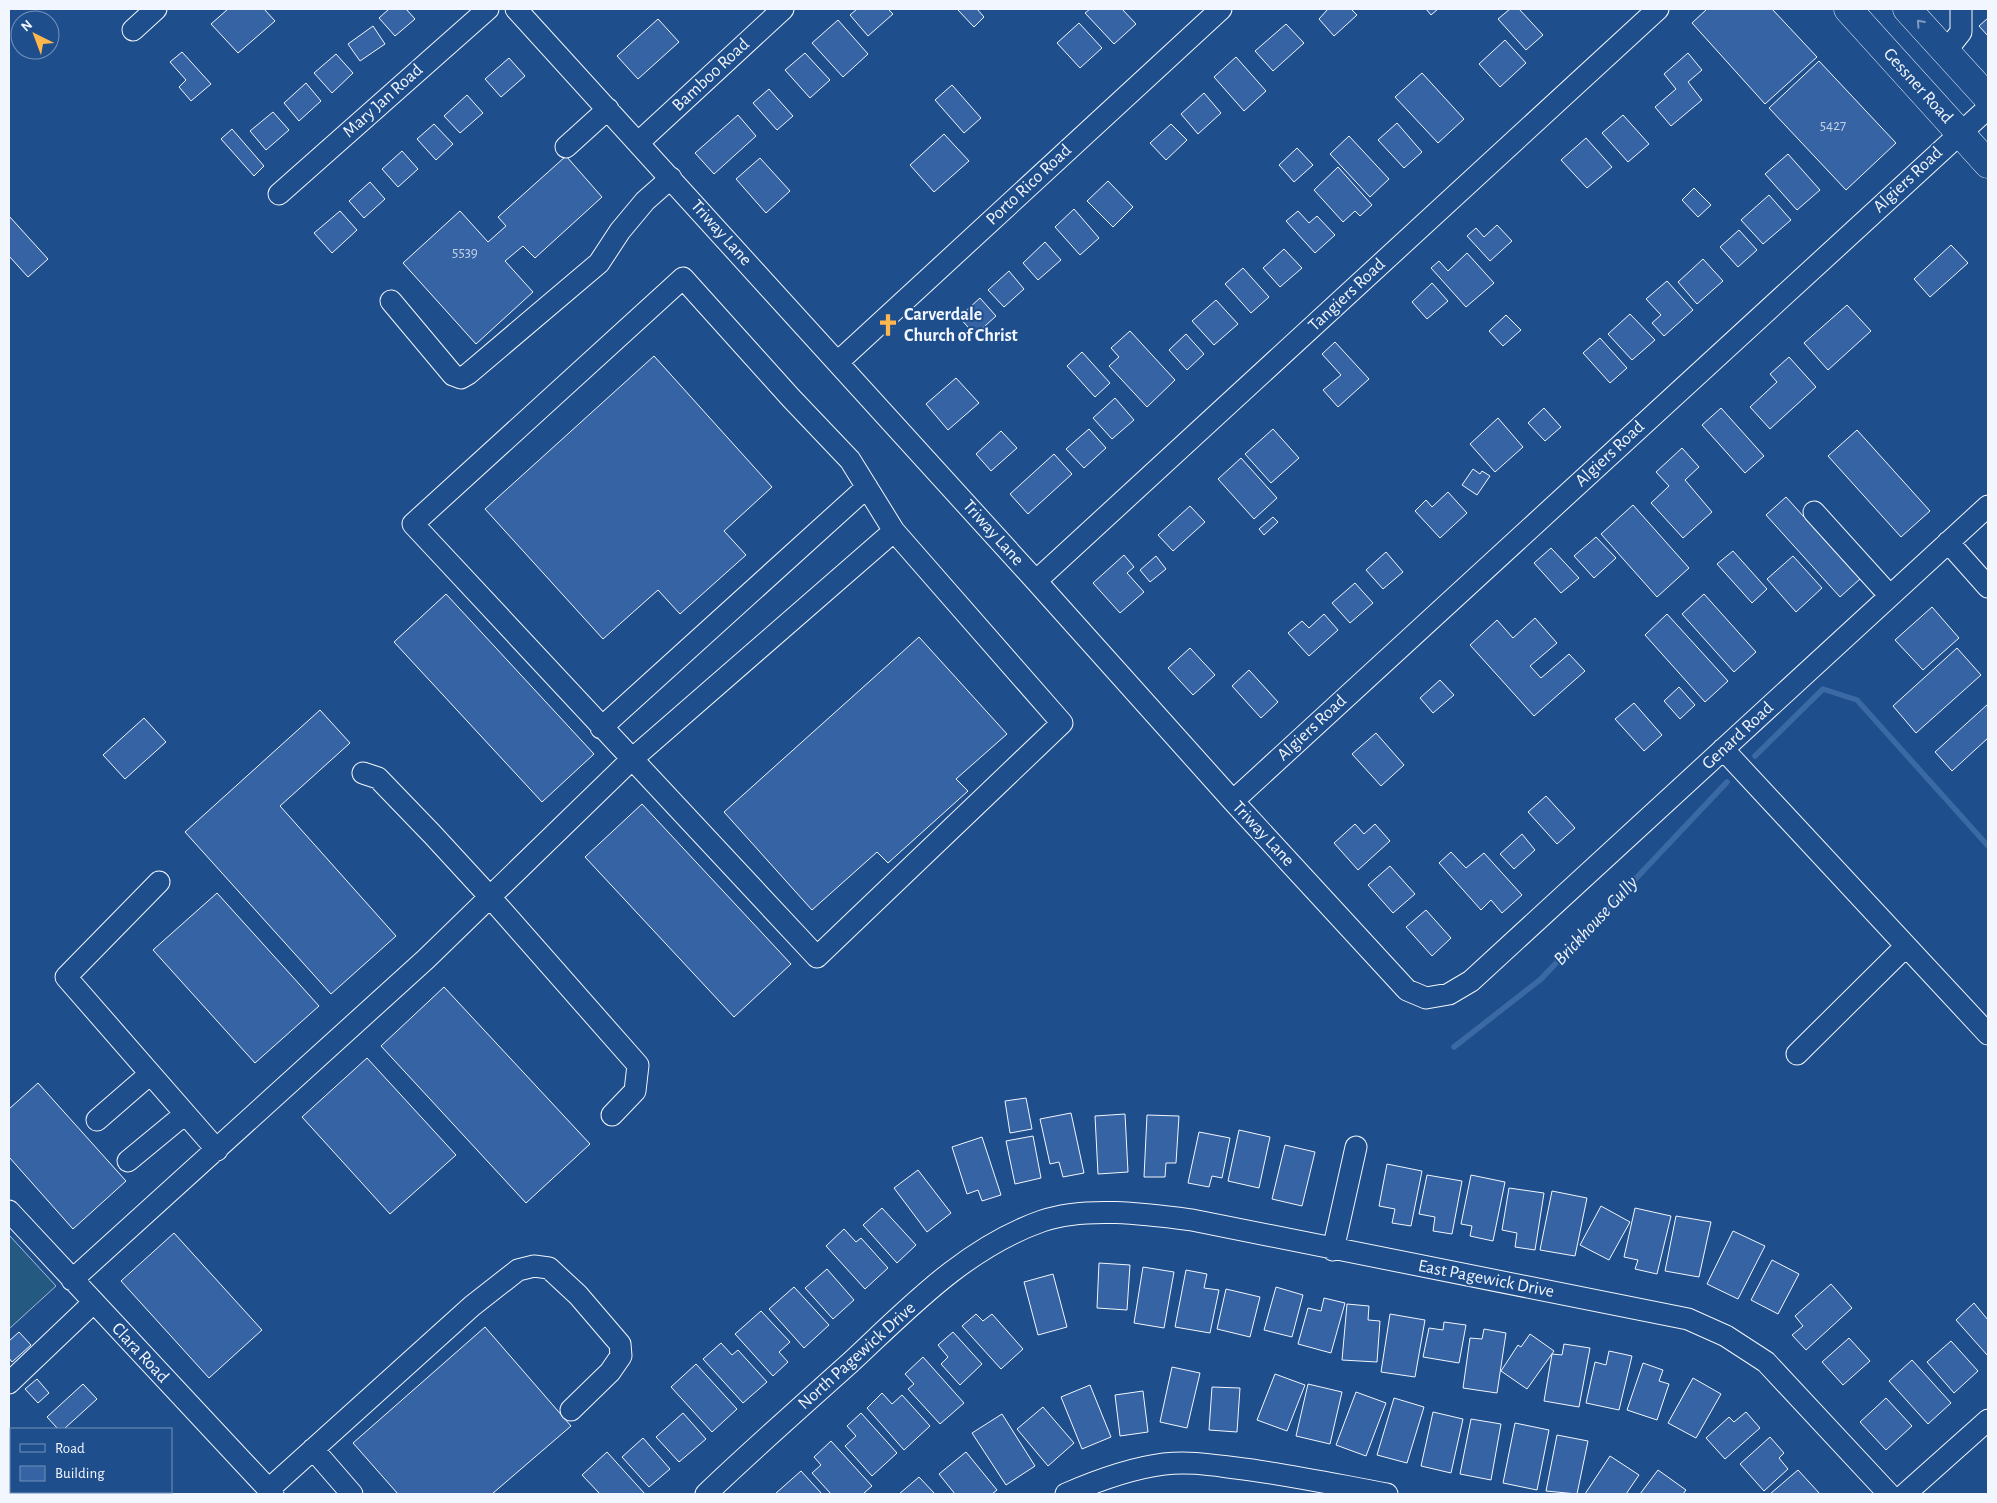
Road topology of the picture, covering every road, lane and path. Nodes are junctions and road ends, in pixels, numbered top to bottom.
1 (156, 9) edge
2 (488, 9) edge
3 (516, 9) edge
4 (783, 9) edge
5 (1221, 9) edge
6 (1658, 9) edge
7 (1848, 9) edge
8 (1907, 9) edge
9 (1961, 9) edge
10 (133, 30) dead end
11 (1946, 51) junction
12 (1988, 98) edge
13 (1988, 108) edge
14 (608, 109) junction
15 (1960, 132) junction
16 (638, 142) junction
17 (566, 147) dead end
18 (1988, 164) edge
19 (671, 178) junction
20 (279, 194) dead end
21 (391, 301) dead end
22 (838, 362) junction
23 (867, 487) junction
24 (1988, 506) edge
25 (1814, 512) dead end
26 (894, 531) junction
27 (1948, 542) junction
28 (1036, 581) junction
29 (1988, 587) edge
30 (1890, 596) junction
31 (602, 728) junction
32 (1724, 749) junction
33 (631, 760) junction
34 (363, 773) dead end
35 (1232, 801) junction
36 (159, 882) dead end
37 (490, 897) junction
38 (1906, 946) junction
39 (1487, 966) joint
40 (1988, 1034) edge
41 (1797, 1054) dead end
42 (150, 1074) junction
43 (185, 1114) junction
44 (612, 1115) dead end
45 (97, 1120) dead end
46 (1356, 1148) dead end
47 (217, 1150) junction
48 (128, 1161) dead end
49 (9, 1211) edge
50 (1019, 1231) joint
51 (1333, 1250) junction
52 (72, 1280) junction
53 (93, 1303) junction
54 (9, 1383) edge
55 (571, 1410) dead end
56 (1988, 1420) edge
57 (313, 1448) junction
58 (270, 1492) edge
59 (352, 1494) edge
60 (706, 1494) edge
61 (1066, 1494) edge
62 (1384, 1494) edge
63 (1889, 1494) edge
64 (1905, 1494) edge

1 - 10 street
2 - 20 street, Mary Jan Road
3 - 14 street, Triway Lane
4 - 16 street, Bamboo Road
5 - 22 street, Porto Rico Road
6 - 28 street, Tangiers Road
7 - 15 main road, Gessner Road
11 -> 8 main road
9 - 11 street
11 - 12 main road
13 - 15 street, Algiers Road
14 - 16 street, Triway Lane
14 - 17 street
15 - 18 main road, Gessner Road
15 - 35 street, Algiers Road
16 - 19 street, Triway Lane
19 - 21 street
19 - 22 street, Triway Lane
22 - 28 street, Triway Lane
23 - 26 street
23 - 31 street
23 - 31 street
24 - 27 street, Genard Road
25 - 30 street
26 - 33 street
26 - 33 street
27 - 29 street
27 - 30 street, Genard Road
28 - 35 street, Triway Lane
30 - 32 street, Genard Road
31 - 33 street
32 - 38 street
32 - 39 street, Genard Road
33 - 37 street
34 - 37 street
35 - 39 street, Triway Lane
36 - 42 street
37 - 44 street
37 - 47 street
38 - 40 street
38 - 41 street
42 - 43 street
42 - 45 street
43 - 47 street
43 - 48 street
46 - 51 street
47 - 52 street
49 - 52 street, Clara Road
50 - 51 street, East Pagewick Drive
50 - 60 street, North Pagewick Drive
51 - 63 street, East Pagewick Drive
52 - 53 street, Clara Road
53 - 54 street
53 - 58 street, Clara Road
55 - 57 street
56 - 64 street
57 - 58 street
57 - 59 street
61 - 62 street

